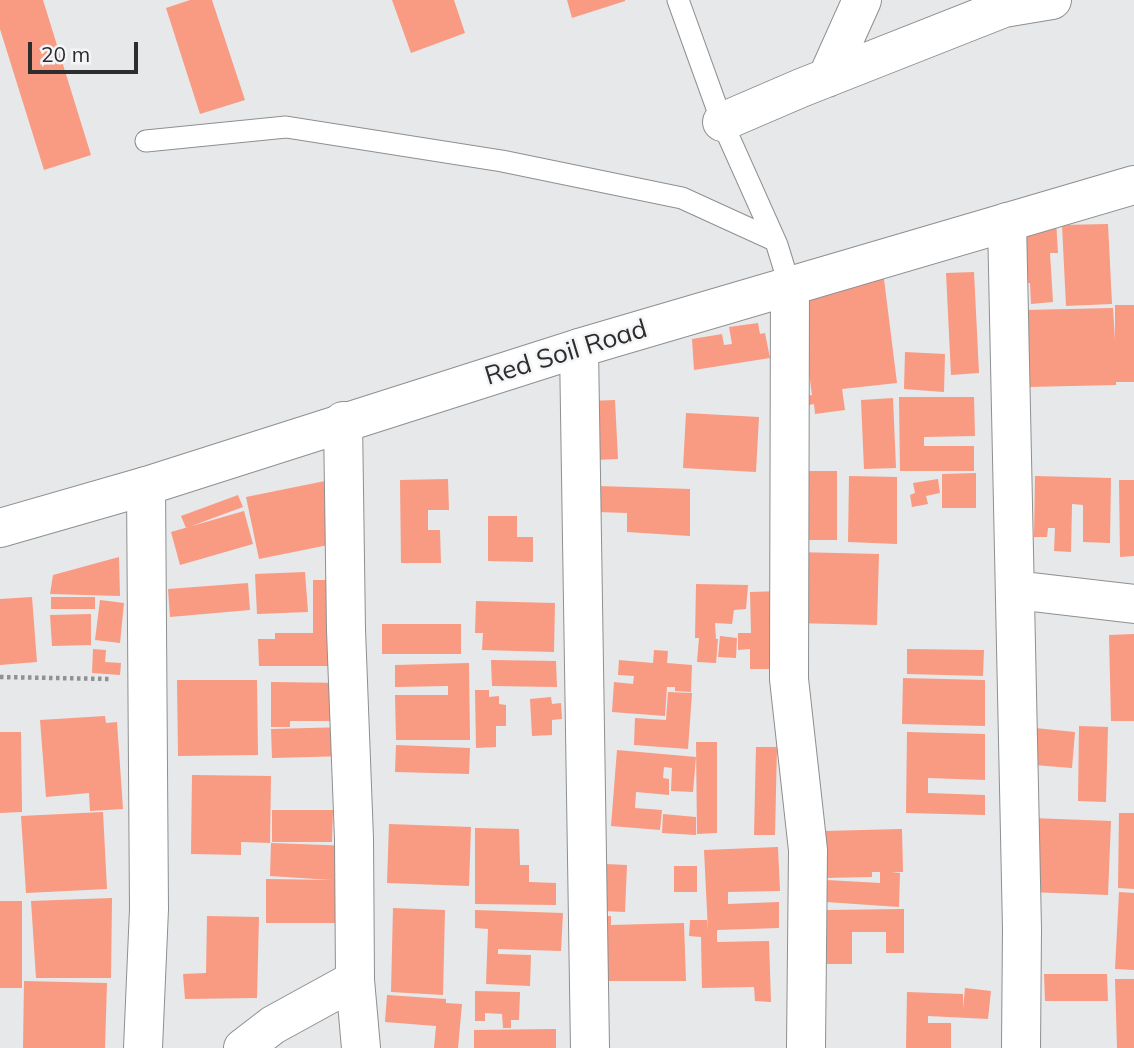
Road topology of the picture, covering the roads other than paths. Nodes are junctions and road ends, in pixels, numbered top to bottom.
1 (678, 0) edge
2 (862, 0) edge
3 (1052, 0) edge
4 (827, 78) junction
5 (722, 122) junction
6 (146, 141) dead end
7 (1134, 184) edge
8 (1007, 222) junction
9 (774, 240) junction
10 (790, 287) junction
11 (579, 348) junction
12 (343, 421) junction
13 (146, 486) junction
14 (0, 528) edge
15 (1015, 590) junction
16 (1134, 604) edge
17 (355, 980) junction
18 (143, 1048) edge
19 (243, 1048) edge
20 (361, 1048) edge
21 (590, 1048) edge
22 (806, 1048) edge
23 (1021, 1048) edge

1 - 5 lane
2 - 4 street
3 - 4 street
4 - 5 street
5 - 9 lane
6 - 9 lane
7 - 8 street, Red Soil Road
8 - 10 street, Red Soil Road
8 - 15 street
9 - 10 lane
10 - 11 street, Red Soil Road
10 - 22 street
11 - 12 street, Red Soil Road
11 - 21 street
12 - 13 street, Red Soil Road
12 - 17 street
13 - 14 street, Red Soil Road
13 - 18 street
15 - 16 street
15 - 23 street
17 - 19 street
17 - 20 street

